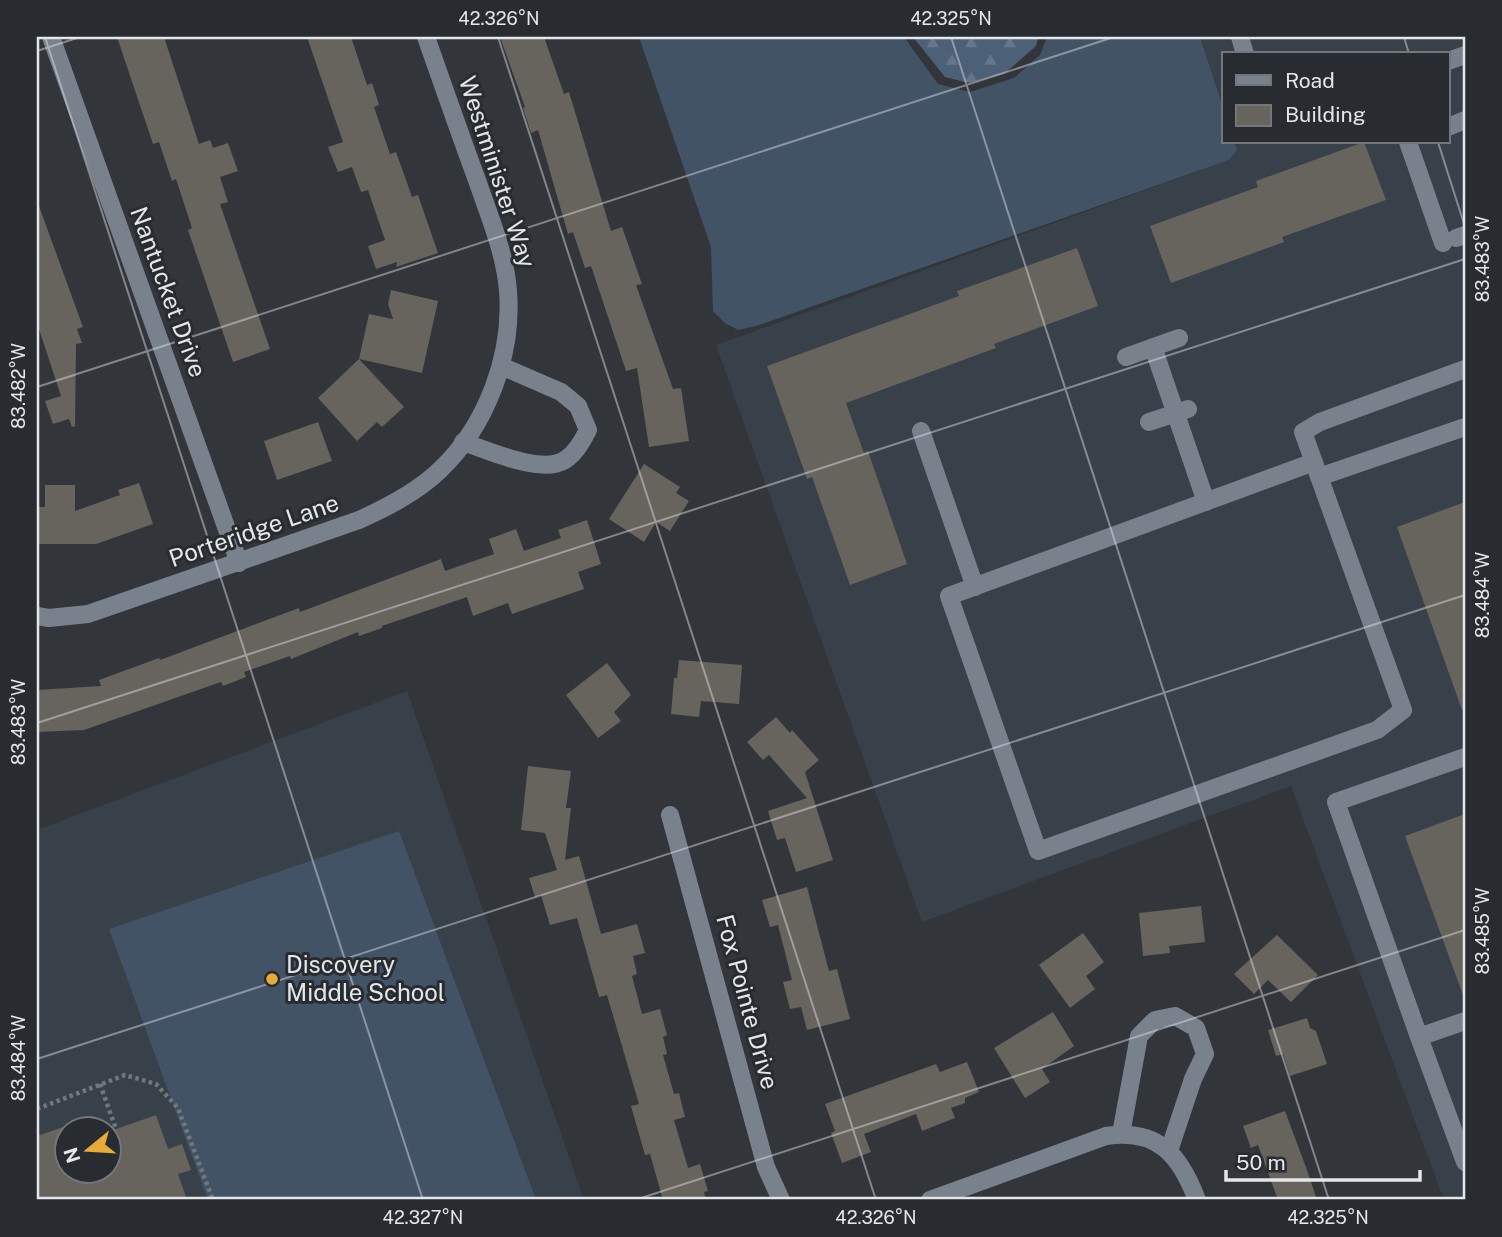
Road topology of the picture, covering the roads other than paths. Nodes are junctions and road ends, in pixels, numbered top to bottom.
1 (51, 37) edge
2 (426, 37) edge
3 (1405, 144) edge
4 (1455, 239) edge
5 (1179, 338) dead end
6 (1153, 347) junction
7 (1126, 357) dead end
8 (501, 366) junction
9 (1465, 369) edge
10 (492, 392) joint
11 (1181, 411) junction
12 (1149, 422) dead end
13 (1465, 427) edge
14 (921, 431) dead end
15 (463, 442) junction
16 (1316, 470) junction
17 (1206, 502) junction
18 (239, 563) junction
19 (975, 586) junction
20 (37, 616) edge
21 (1465, 757) edge
22 (670, 815) dead end
23 (1465, 1021) edge
24 (1419, 1037) junction
25 (1121, 1134) junction
26 (1169, 1151) junction
27 (1465, 1162) edge
28 (781, 1200) edge
29 (930, 1200) edge
30 (1196, 1200) edge

1 - 18 street, Nantucket Drive
2 - 8 street, Westminister Way
3 - 4 street
5 - 6 street
6 - 7 street
6 - 11 street
8 - 10 street, Westminister Way
8 - 15 street
9 - 16 street
10 - 15 street, Porteridge Lane
11 - 12 street
11 - 17 street
13 - 16 street
14 - 19 street
15 - 18 street, Porteridge Lane
16 - 17 street
16 - 19 street
17 - 19 street
18 - 20 street, Porteridge Lane
21 - 24 street
22 - 28 street, Fox Pointe Drive
23 - 24 street
24 - 27 street
25 - 26 street
25 - 26 street
25 - 29 street
26 - 30 street

